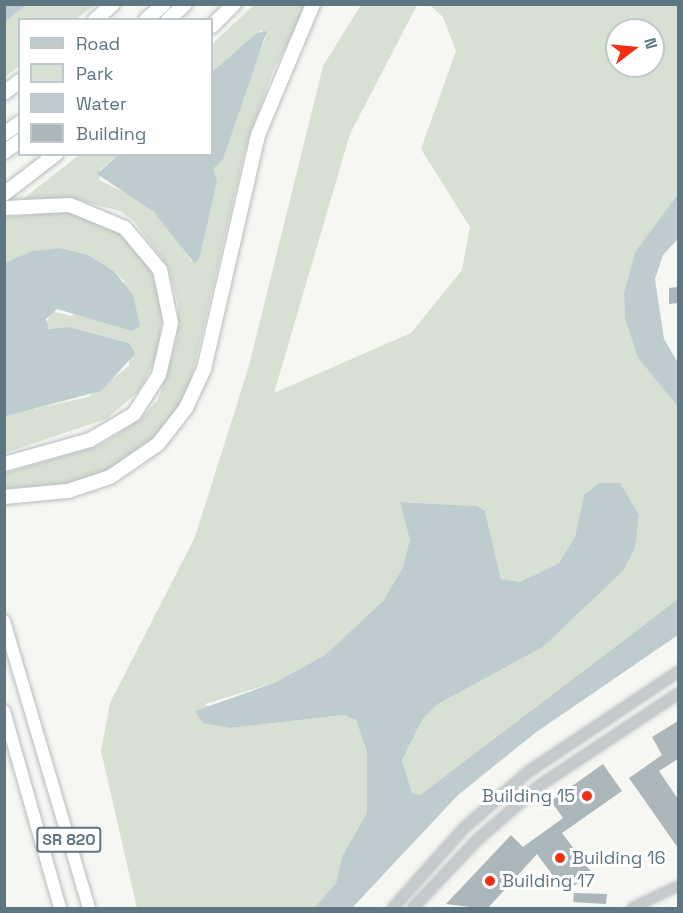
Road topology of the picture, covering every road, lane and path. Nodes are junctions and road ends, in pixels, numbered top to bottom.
1 (113, 4) edge
2 (164, 4) edge
3 (185, 4) edge
4 (234, 4) edge
5 (313, 4) edge
6 (97, 18) edge
7 (148, 18) edge
8 (170, 18) edge
9 (213, 25) edge
10 (18, 82) edge
11 (4, 93) edge
12 (18, 124) edge
13 (4, 134) edge
14 (18, 142) edge
15 (4, 152) edge
16 (53, 156) edge
17 (4, 194) edge
18 (4, 208) edge
19 (4, 464) edge
20 (4, 497) edge
21 (4, 621) edge
22 (678, 671) edge
23 (678, 693) edge
24 (4, 711) edge
25 (678, 886) edge
26 (60, 909) edge
27 (89, 909) edge
28 (392, 909) edge
29 (412, 909) edge
30 (632, 909) edge

1 - 6 highway
2 - 7 highway
3 - 8 highway
4 - 9 highway
5 - 20 highway
10 - 11 highway
12 - 13 highway
14 - 15 highway
16 - 17 highway
18 - 19 highway
21 - 27 highway, SR 820
22 - 28 street
23 - 29 street
24 - 26 highway, SR 820
25 - 30 street

